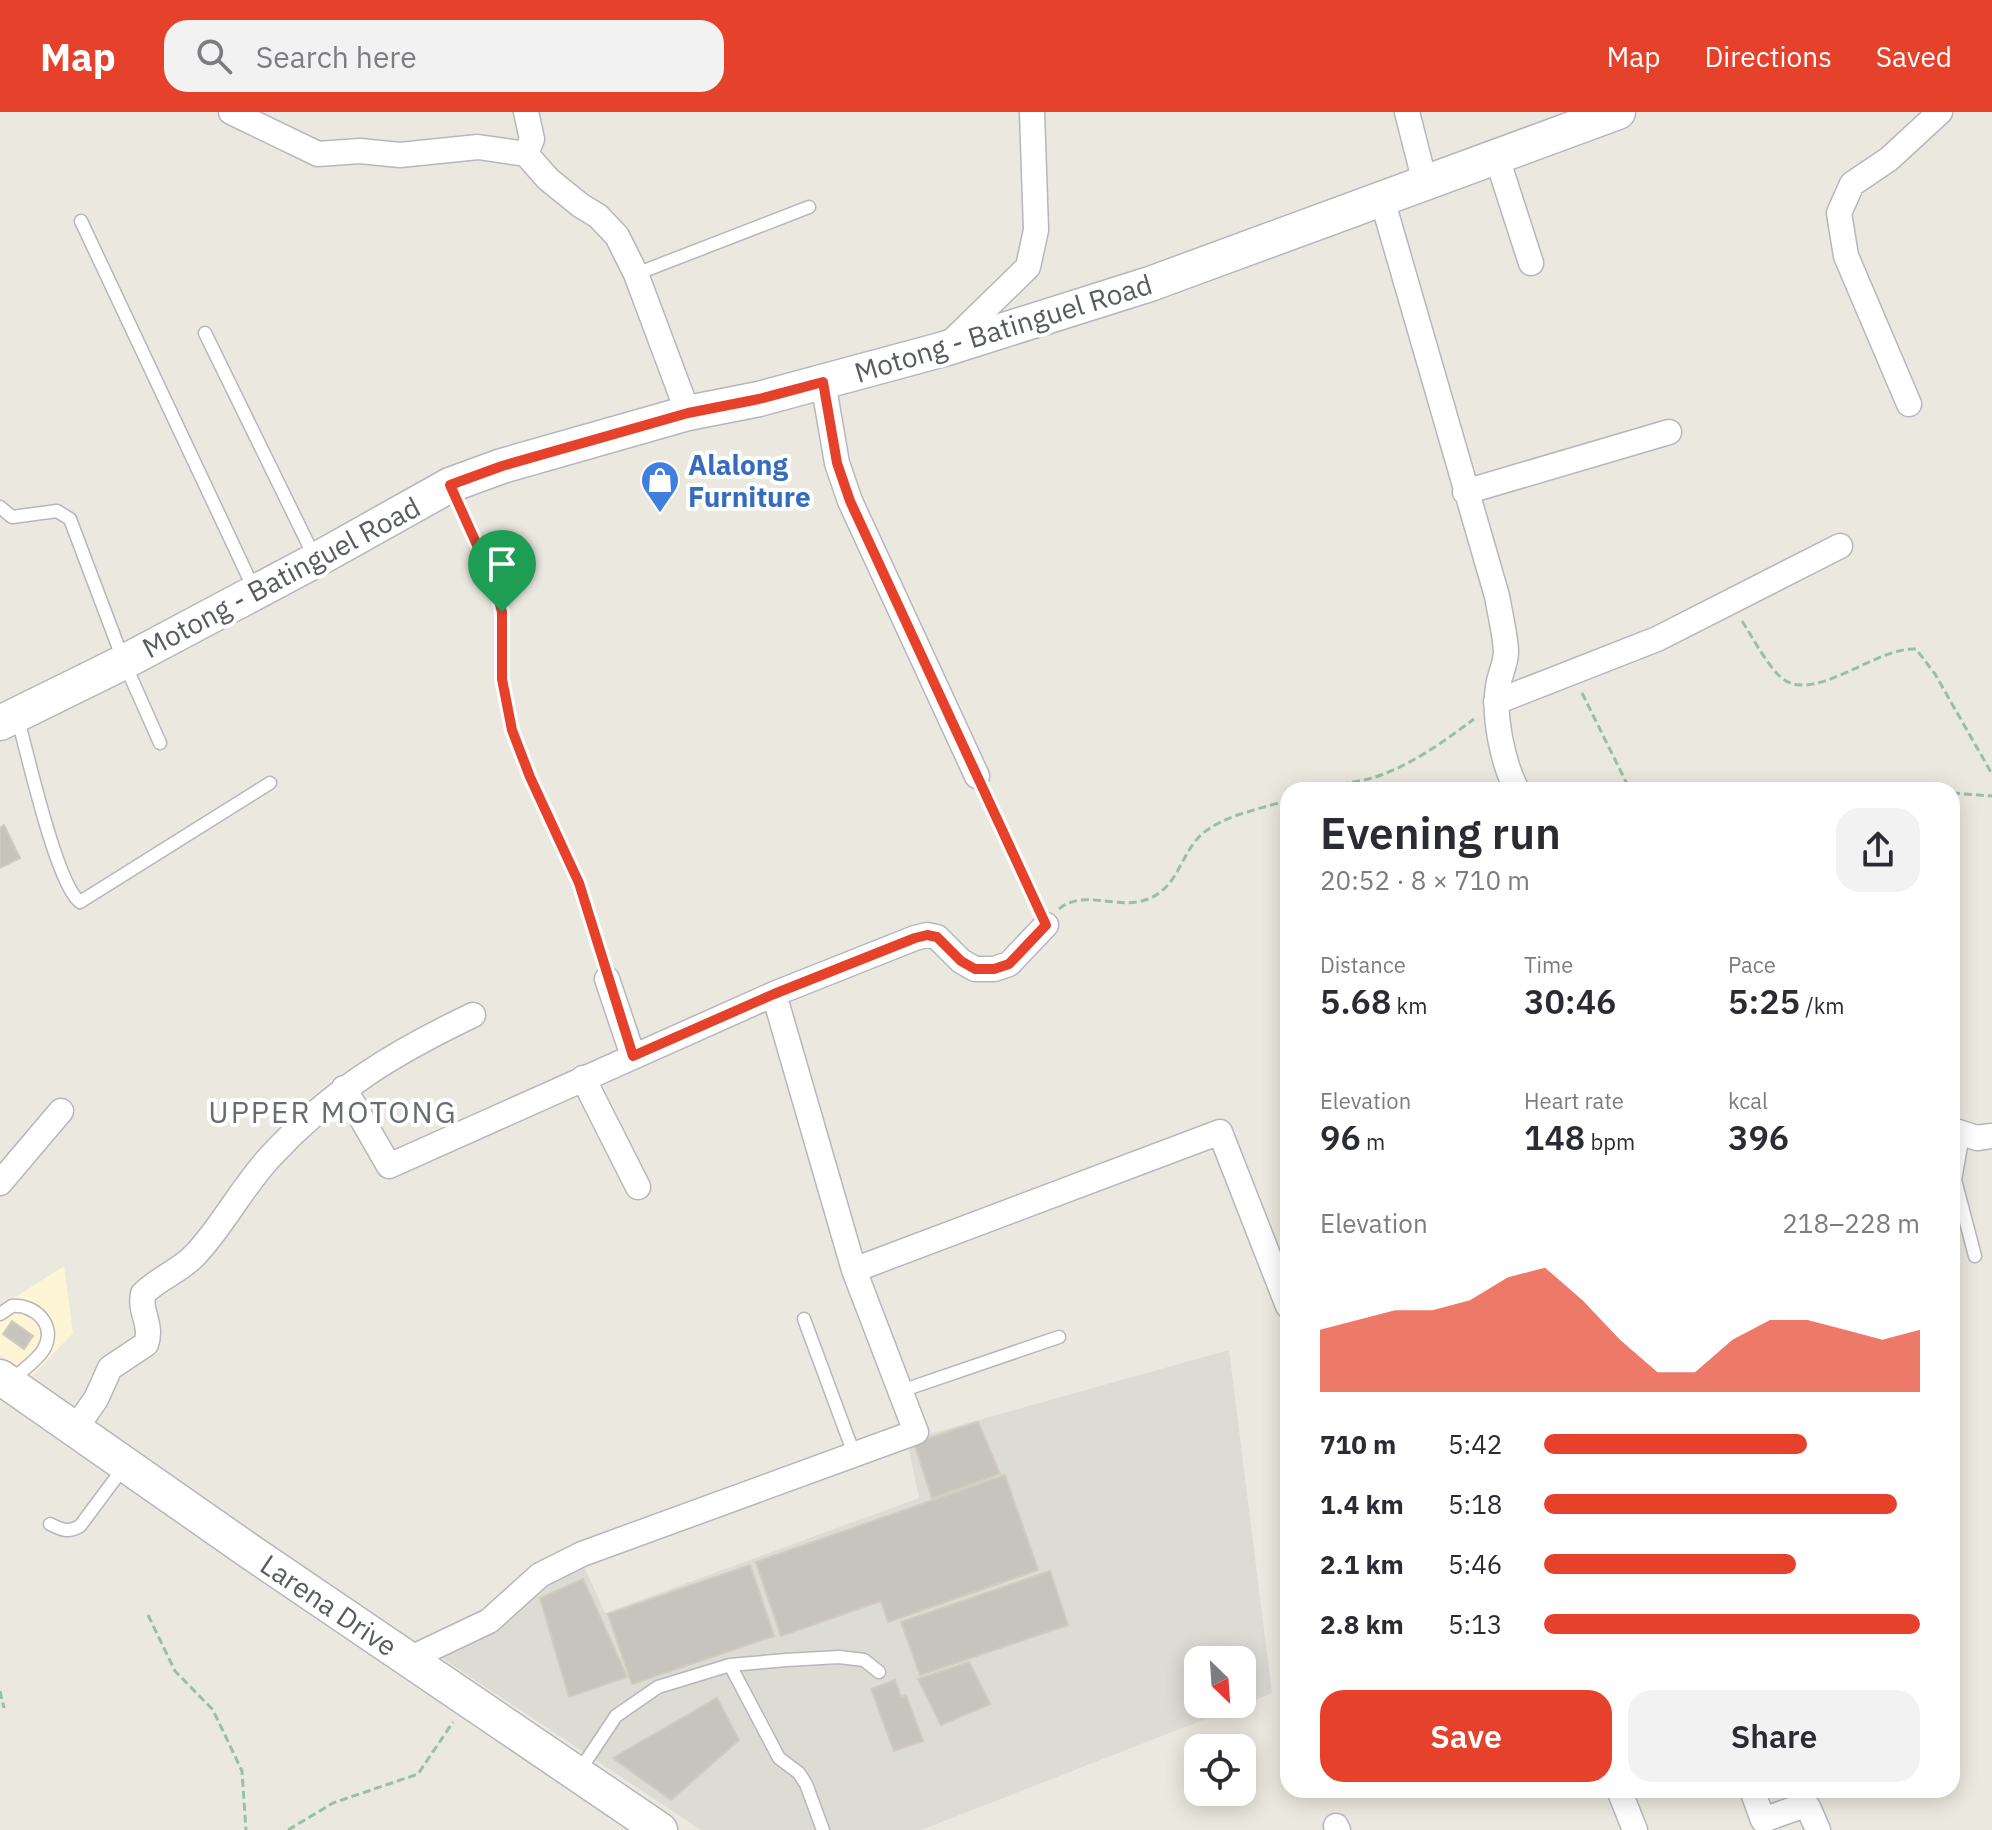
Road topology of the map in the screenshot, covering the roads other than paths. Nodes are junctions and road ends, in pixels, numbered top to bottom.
1 (231, 112) edge
2 (1032, 112) edge
3 (1407, 112) edge
4 (1618, 112) edge
5 (1940, 112) edge
6 (534, 115) edge
7 (526, 154) junction
8 (1497, 158) junction
9 (1425, 183) junction
10 (1382, 199) junction
11 (809, 207) dead end
12 (81, 221) dead end
13 (1531, 263) dead end
14 (636, 274) junction
15 (205, 333) dead end
16 (944, 349) junction
17 (823, 382) junction
18 (1909, 404) dead end
19 (688, 413) junction
20 (1669, 432) dead end
21 (1465, 492) junction
22 (0, 507) edge
23 (1840, 546) dead end
24 (316, 560) junction
25 (255, 591) junction
26 (124, 662) junction
27 (1496, 702) junction
28 (9, 720) edge
29 (160, 743) dead end
30 (977, 776) road end
31 (1513, 782) edge
32 (270, 783) dead end
33 (1046, 925) road end
34 (607, 979) road end
35 (774, 994) junction
36 (473, 1015) dead end
37 (633, 1056) junction
38 (583, 1078) junction
39 (344, 1088) junction
40 (61, 1111) dead end
41 (1960, 1133) edge
42 (1992, 1136) edge
43 (0, 1183) edge
44 (638, 1187) dead end
45 (1960, 1199) edge
46 (1975, 1256) dead end
47 (854, 1270) junction
48 (1280, 1286) edge
49 (0, 1314) edge
50 (804, 1319) dead end
51 (1059, 1337) dead end
52 (4, 1380) edge
53 (901, 1391) junction
54 (75, 1429) junction
55 (854, 1454) junction
56 (125, 1464) junction
57 (50, 1524) dead end
58 (409, 1659) junction
59 (730, 1665) junction
60 (879, 1672) dead end
61 (577, 1774) junction
62 (1622, 1798) edge
63 (1755, 1798) edge
64 (660, 1830) edge
65 (823, 1830) edge
66 (1635, 1830) edge
67 (1818, 1830) edge

1 - 7 street
2 - 16 street
3 - 9 street
4 - 8 street, Motong - Batinguel Road
5 - 18 street
6 - 7 street
7 - 14 street
8 - 9 street, Motong - Batinguel Road
8 - 13 street
9 - 10 street, Motong - Batinguel Road
10 - 16 street, Motong - Batinguel Road
10 - 21 street
11 - 14 lane
12 - 25 lane
14 - 19 street
15 - 24 lane
16 - 17 street, Motong - Batinguel Road
17 - 19 street, Motong - Batinguel Road
17 - 30 street
19 - 24 street, Motong - Batinguel Road
20 - 21 street
21 - 27 street
22 - 26 lane
23 - 27 street
24 - 25 street, Motong - Batinguel Road
25 - 26 street, Motong - Batinguel Road
26 - 28 street, Motong - Batinguel Road
26 - 29 lane
27 - 31 street
28 - 32 lane
33 - 35 street
34 - 37 street
35 - 37 street
35 - 47 street
36 - 39 street
37 - 38 street
38 - 39 street
38 - 44 street
39 - 54 street
40 - 43 street
41 - 42 street
45 - 46 lane
47 - 48 street
47 - 53 street
49 - 52 lane
50 - 55 lane
51 - 53 lane
52 - 54 street, Larena Drive
53 - 55 street
54 - 56 street, Larena Drive
55 - 58 street
56 - 57 lane
56 - 58 street, Larena Drive
58 - 61 street, Larena Drive
59 - 60 lane
59 - 61 lane
59 - 65 lane
61 - 64 street, Larena Drive
62 - 66 street
63 - 67 street

